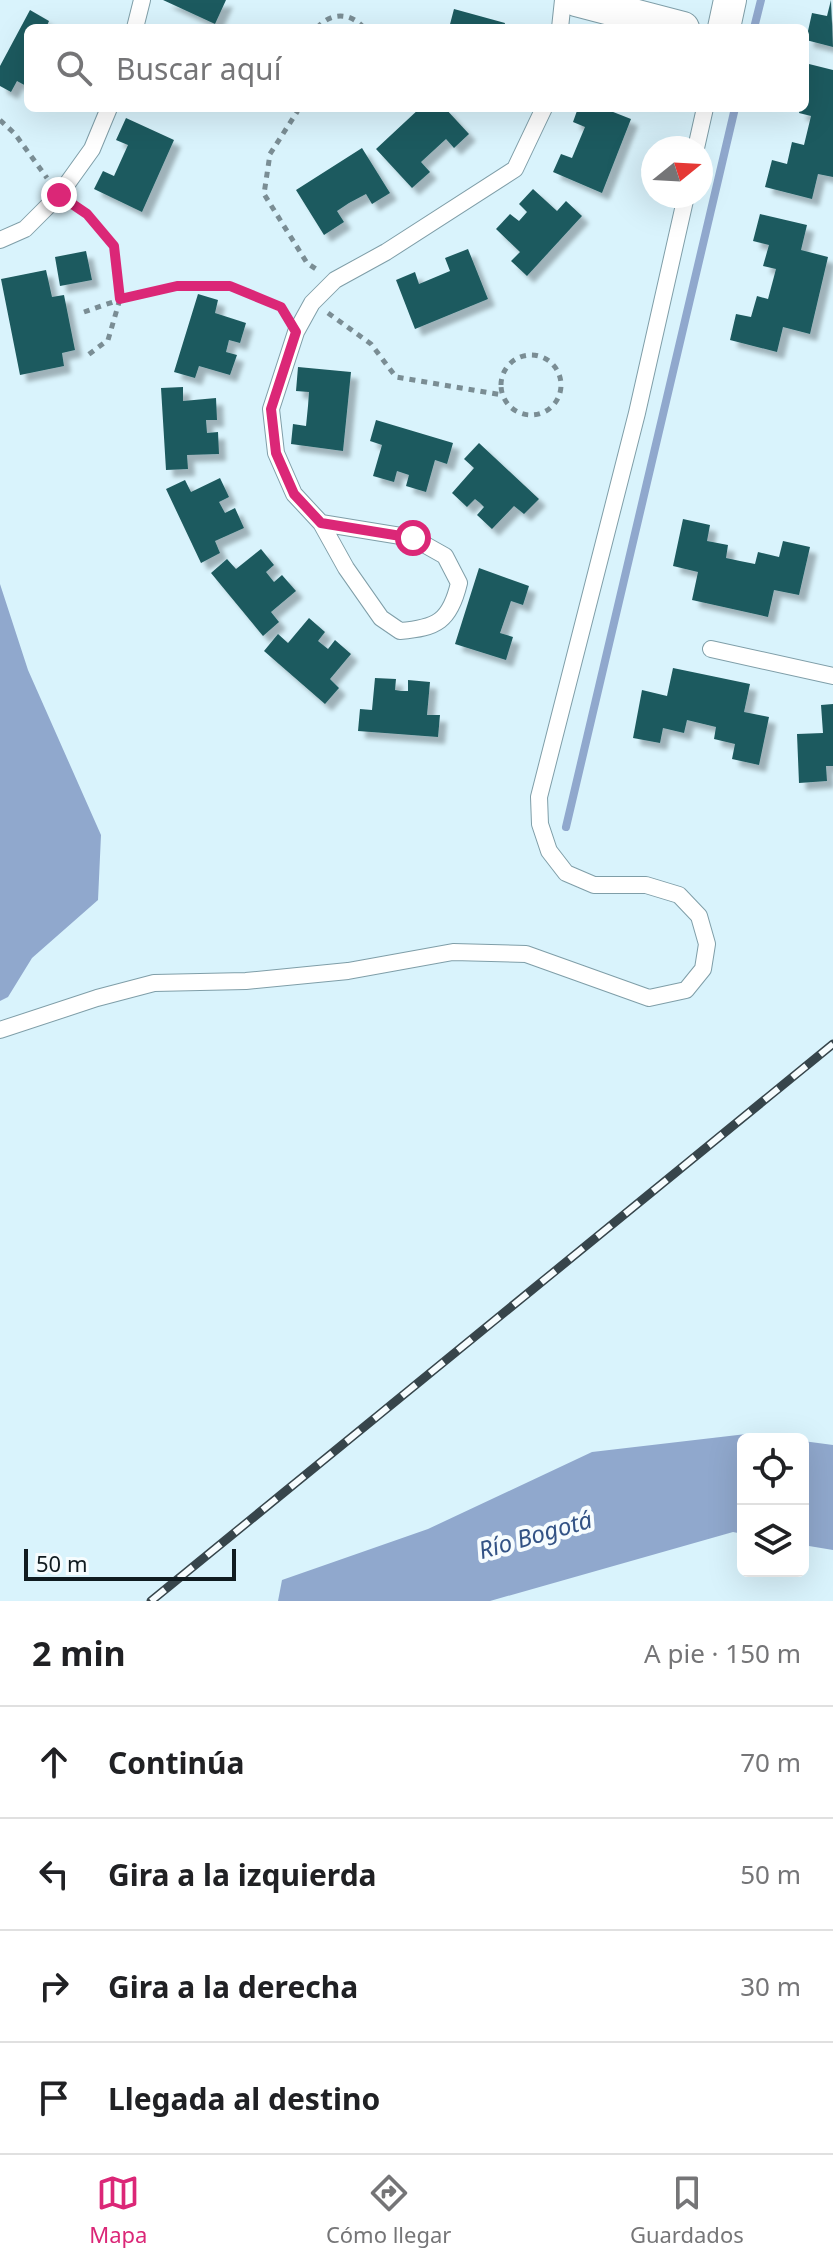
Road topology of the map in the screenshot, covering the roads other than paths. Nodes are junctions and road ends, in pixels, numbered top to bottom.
1 (142, 0) edge
2 (563, 0) edge
3 (576, 0) edge
4 (730, 0) edge
5 (136, 24) edge
6 (560, 24) edge
7 (668, 24) edge
8 (725, 24) edge
9 (107, 112) edge
10 (542, 112) edge
11 (704, 112) edge
12 (699, 136) edge
13 (683, 208) edge
14 (0, 240) edge
15 (321, 523) junction
16 (711, 649) dead end
17 (833, 676) edge
18 (0, 1030) edge

1 - 5 lane
2 - 6 lane
3 - 7 street
4 - 8 street
9 - 14 lane
10 - 15 lane
11 - 12 lane
13 - 18 lane
15 - 15 lane
16 - 17 lane

